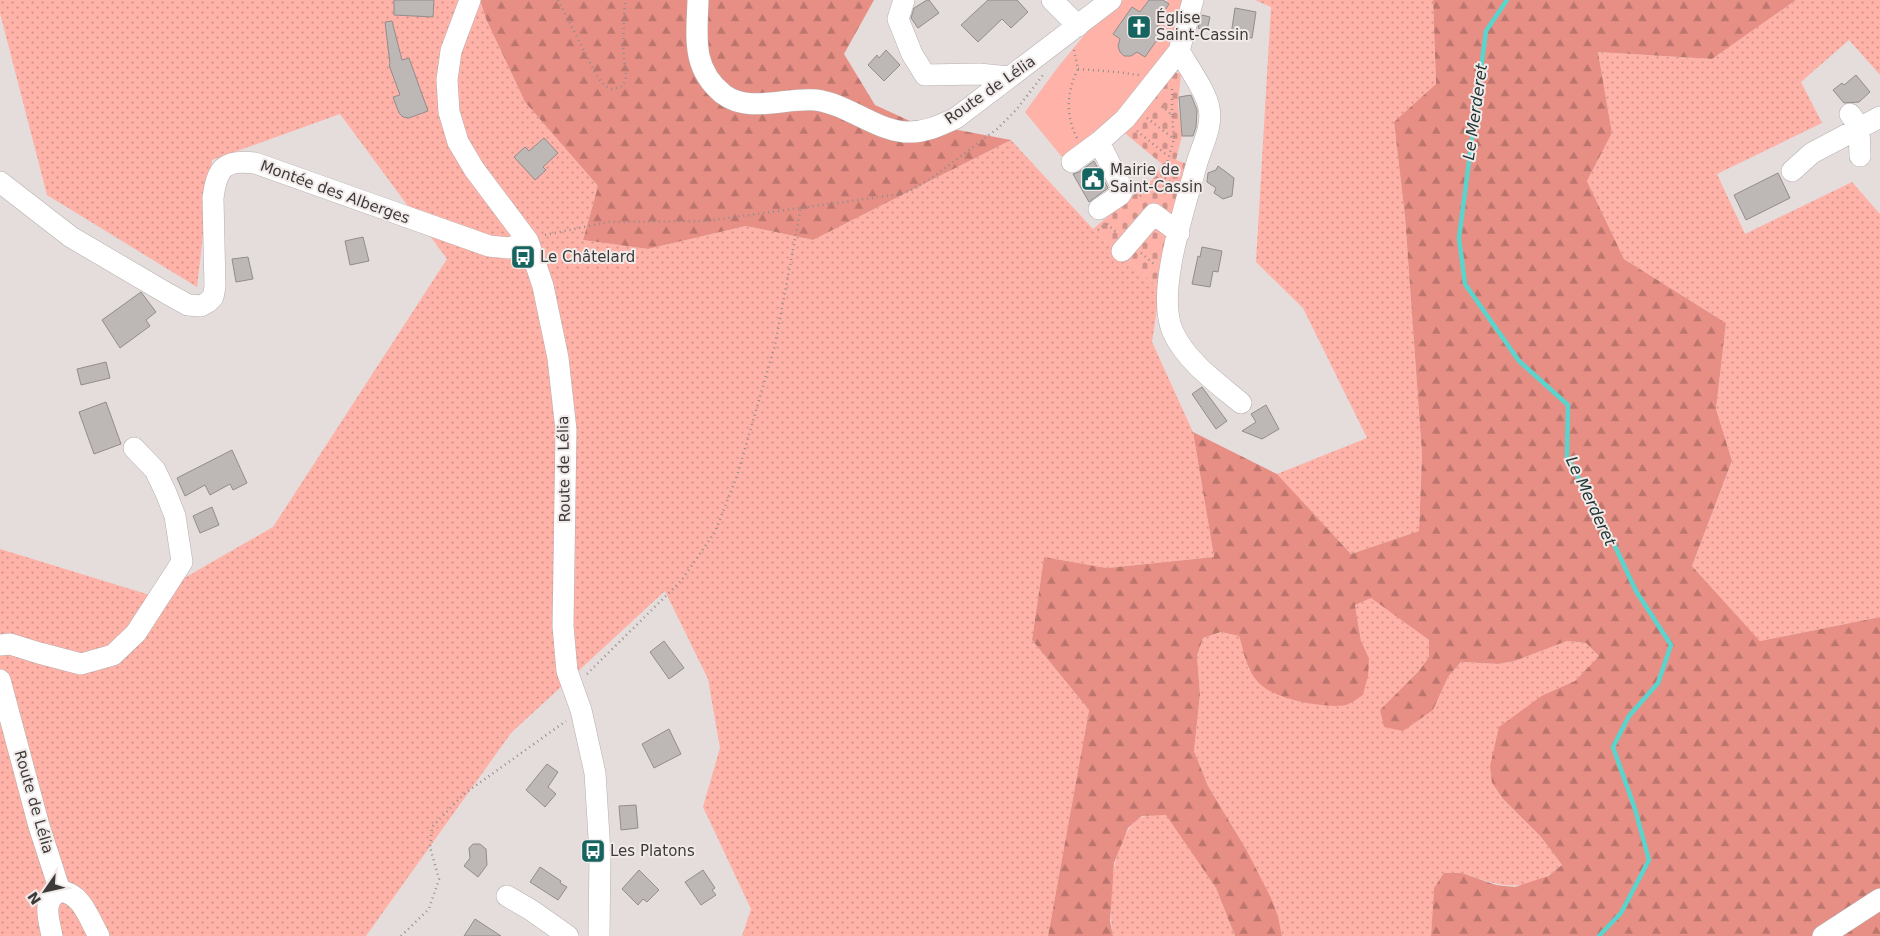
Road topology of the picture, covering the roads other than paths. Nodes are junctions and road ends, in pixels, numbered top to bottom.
1 (470, 0) edge
2 (698, 0) edge
3 (904, 0) edge
4 (1052, 0) edge
5 (1193, 0) edge
6 (1103, 2) edge
7 (1075, 31) junction
8 (1179, 51) junction
9 (1009, 78) junction
10 (1880, 117) edge
11 (1854, 121) junction
12 (1860, 156) dead end
13 (1792, 171) dead end
14 (0, 182) edge
15 (1099, 209) dead end
16 (1179, 233) junction
17 (528, 242) junction
18 (1122, 251) dead end
19 (1240, 403) dead end
20 (134, 448) dead end
21 (0, 644) edge
22 (0, 680) edge
23 (60, 891) junction
24 (507, 896) dead end
25 (1880, 899) edge
26 (52, 936) edge
27 (99, 936) edge
28 (568, 936) edge
29 (599, 936) edge
30 (1823, 936) edge

1 - 17 street, Route de Lélia
2 - 9 street, Route de Lélia
3 - 9 street
4 - 7 street
5 - 8 street
6 - 7 street, Route de Lélia
7 - 9 street, Route de Lélia
8 - 15 street
8 - 16 street
10 - 11 street
11 - 12 street
11 - 13 street
14 - 17 street, Montée des Alberges
16 - 18 street
16 - 19 street
17 - 29 street, Route de Lélia
20 - 21 street
22 - 23 street, Route de Lélia
23 - 26 street
23 - 27 street
24 - 28 street
25 - 30 street

